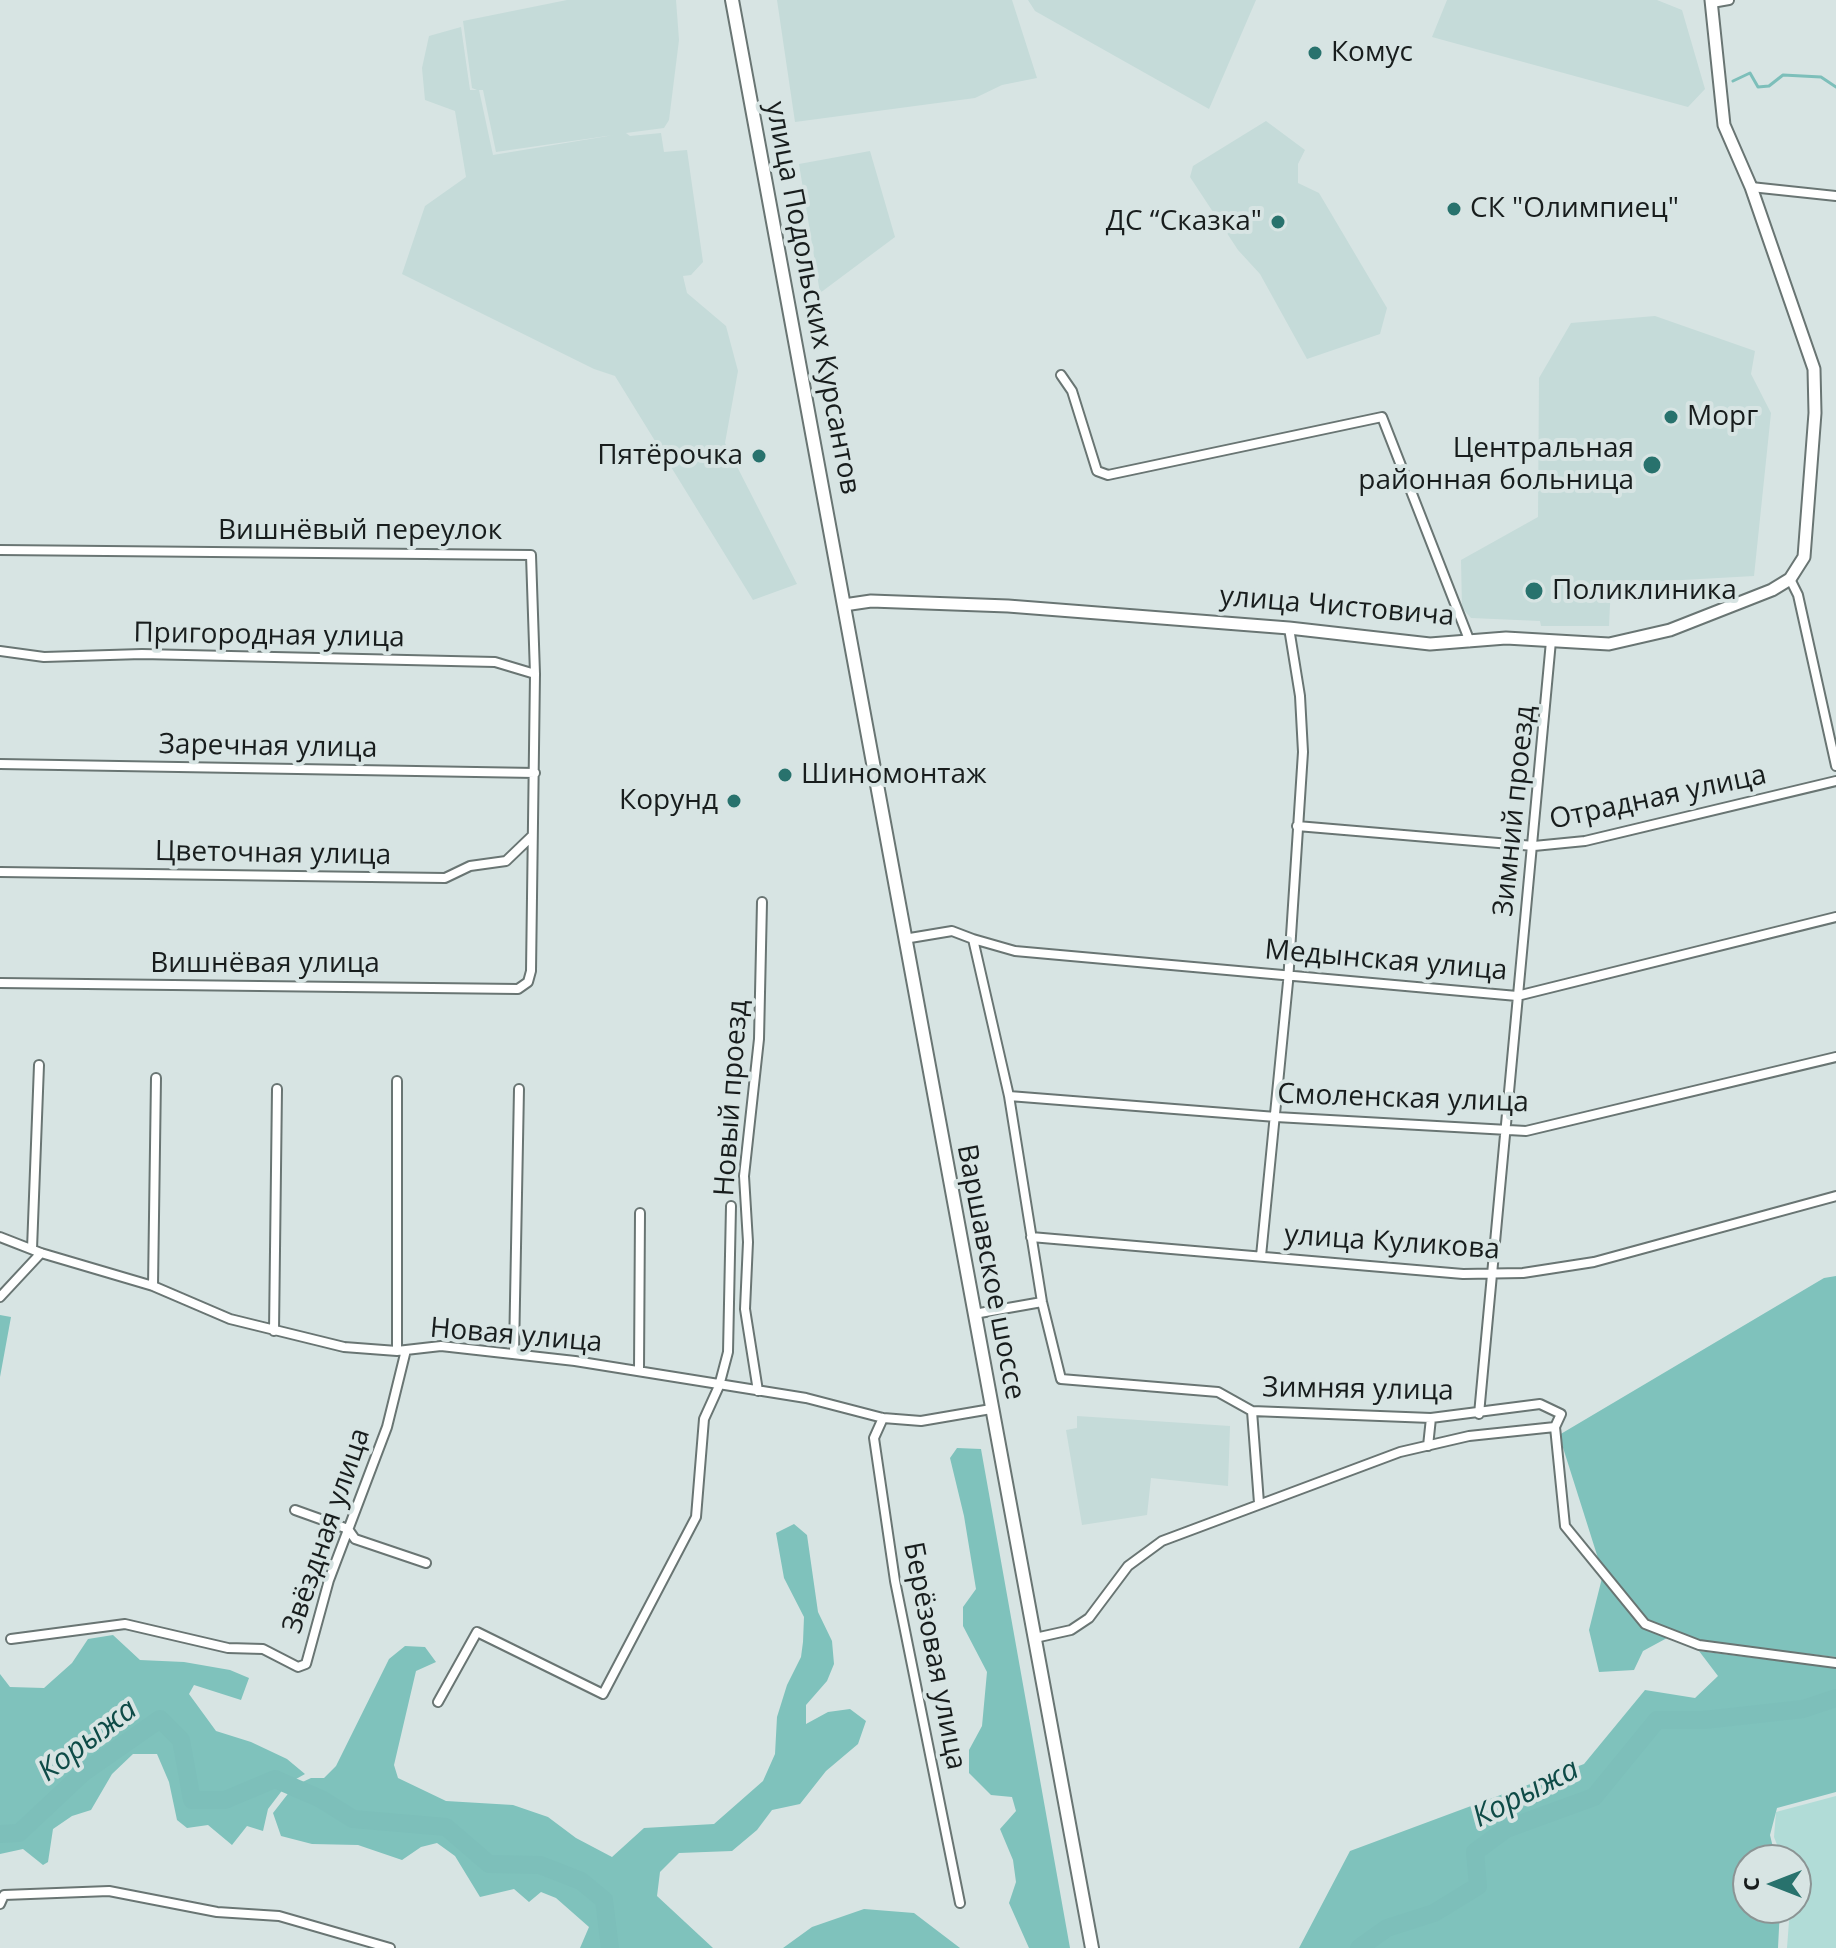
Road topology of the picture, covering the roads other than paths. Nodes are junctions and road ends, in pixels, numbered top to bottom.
1 (732, 0) edge
2 (1729, 0) edge
3 (1712, 2) edge
4 (1751, 187) junction
5 (1836, 196) edge
6 (1061, 375) dead end
7 (0, 550) edge
8 (1790, 579) junction
9 (844, 605) junction
10 (1289, 628) junction
11 (1551, 641) junction
12 (1470, 642) junction
13 (0, 651) edge
14 (535, 674) junction
15 (0, 764) edge
16 (1836, 766) edge
17 (535, 773) junction
18 (1836, 781) edge
19 (1297, 826) junction
20 (532, 835) junction
21 (1534, 846) junction
22 (0, 872) edge
23 (762, 902) dead end
24 (1836, 917) edge
25 (904, 939) junction
26 (973, 939) junction
27 (1286, 973) junction
28 (528, 982) joint
29 (0, 983) edge
30 (1517, 996) junction
31 (1836, 1057) edge
32 (39, 1065) dead end
33 (156, 1078) dead end
34 (397, 1081) dead end
35 (277, 1089) dead end
36 (519, 1089) dead end
37 (1009, 1096) junction
38 (1276, 1117) junction
39 (1506, 1130) junction
40 (1836, 1196) edge
41 (731, 1206) dead end
42 (640, 1213) dead end
43 (0, 1237) edge
44 (1031, 1237) junction
45 (36, 1251) junction
46 (1261, 1256) junction
47 (1493, 1274) junction
48 (153, 1286) junction
49 (0, 1297) edge
50 (1042, 1302) junction
51 (974, 1314) junction
52 (274, 1331) junction
53 (402, 1351) junction
54 (514, 1353) junction
55 (639, 1370) junction
56 (719, 1386) junction
57 (758, 1391) junction
58 (991, 1409) junction
59 (1252, 1411) junction
60 (1479, 1414) junction
61 (883, 1418) junction
62 (1431, 1418) junction
63 (1555, 1427) junction
64 (1428, 1446) junction
65 (1259, 1503) junction
66 (295, 1510) dead end
67 (348, 1529) junction
68 (426, 1563) dead end
69 (1035, 1638) junction
70 (11, 1639) dead end
71 (1836, 1663) edge
72 (438, 1702) dead end
73 (960, 1903) dead end
74 (0, 1904) edge
75 (390, 1948) edge
76 (1092, 1948) edge

1 - 9 main road, улица Подольских Курсантов
2 - 3 street
3 - 4 street
4 - 5 street
4 - 8 street
6 - 12 street
7 - 14 street, Вишнёвый переулок
8 - 11 street, улица Чистовича
8 - 16 street
9 - 10 street, улица Чистовича
9 - 25 main road, Варшавское шоссе
10 - 12 street, улица Чистовича
10 - 19 street
11 - 12 street, улица Чистовича
11 - 21 street, Зимний проезд
13 - 14 street, Пригородная улица
14 - 17 street, Вишнёвый переулок
15 - 17 street, Заречная улица
17 - 20 street, Вишнёвый переулок
18 - 21 street, Отрадная улица
19 - 21 street, Отрадная улица
19 - 27 street
20 - 22 street, Цветочная улица
20 - 28 street, Вишнёвый переулок
21 - 30 street, Зимний проезд
23 - 57 street, Новый проезд
24 - 30 street, Медынская улица
25 - 26 street, Медынская улица
25 - 51 main road, Варшавское шоссе
26 - 27 street, Медынская улица
26 - 37 street
27 - 30 street, Медынская улица
27 - 38 street
28 - 29 street, Вишнёвая улица
30 - 39 street, Зимний проезд
31 - 39 street, Смоленская улица
32 - 45 street
33 - 48 street
34 - 53 street, Звёздная улица
35 - 52 street
36 - 54 street
37 - 38 street, Смоленская улица
37 - 44 street
38 - 39 street, Смоленская улица
38 - 46 street
39 - 47 street, Зимний проезд
40 - 47 street, улица Куликова
41 - 56 street
42 - 55 street
43 - 45 street, Новая улица
44 - 46 street, улица Куликова
44 - 50 street
45 - 48 street, Новая улица
45 - 49 street
46 - 47 street, улица Куликова
47 - 60 street, Зимний проезд
48 - 52 street, Новая улица
50 - 51 street
50 - 59 street, Зимняя улица
51 - 58 main road, Варшавское шоссе
52 - 53 street, Новая улица
53 - 54 street, Новая улица
53 - 67 street, Звёздная улица
54 - 55 street, Новая улица
55 - 56 street, Новая улица
56 - 57 street, Новая улица
56 - 72 street
57 - 61 street, Новая улица
58 - 61 street, Новая улица
58 - 69 main road, Варшавское шоссе
59 - 62 street, Зимняя улица
59 - 65 street
60 - 62 street, Зимняя улица
60 - 63 street, Зимняя улица
61 - 73 street, Берёзовая улица
62 - 64 street
63 - 64 street
63 - 71 street
64 - 65 street
65 - 69 street
66 - 67 street
67 - 68 street
67 - 70 street, Звёздная улица
69 - 76 main road, Варшавское шоссе
74 - 75 street

